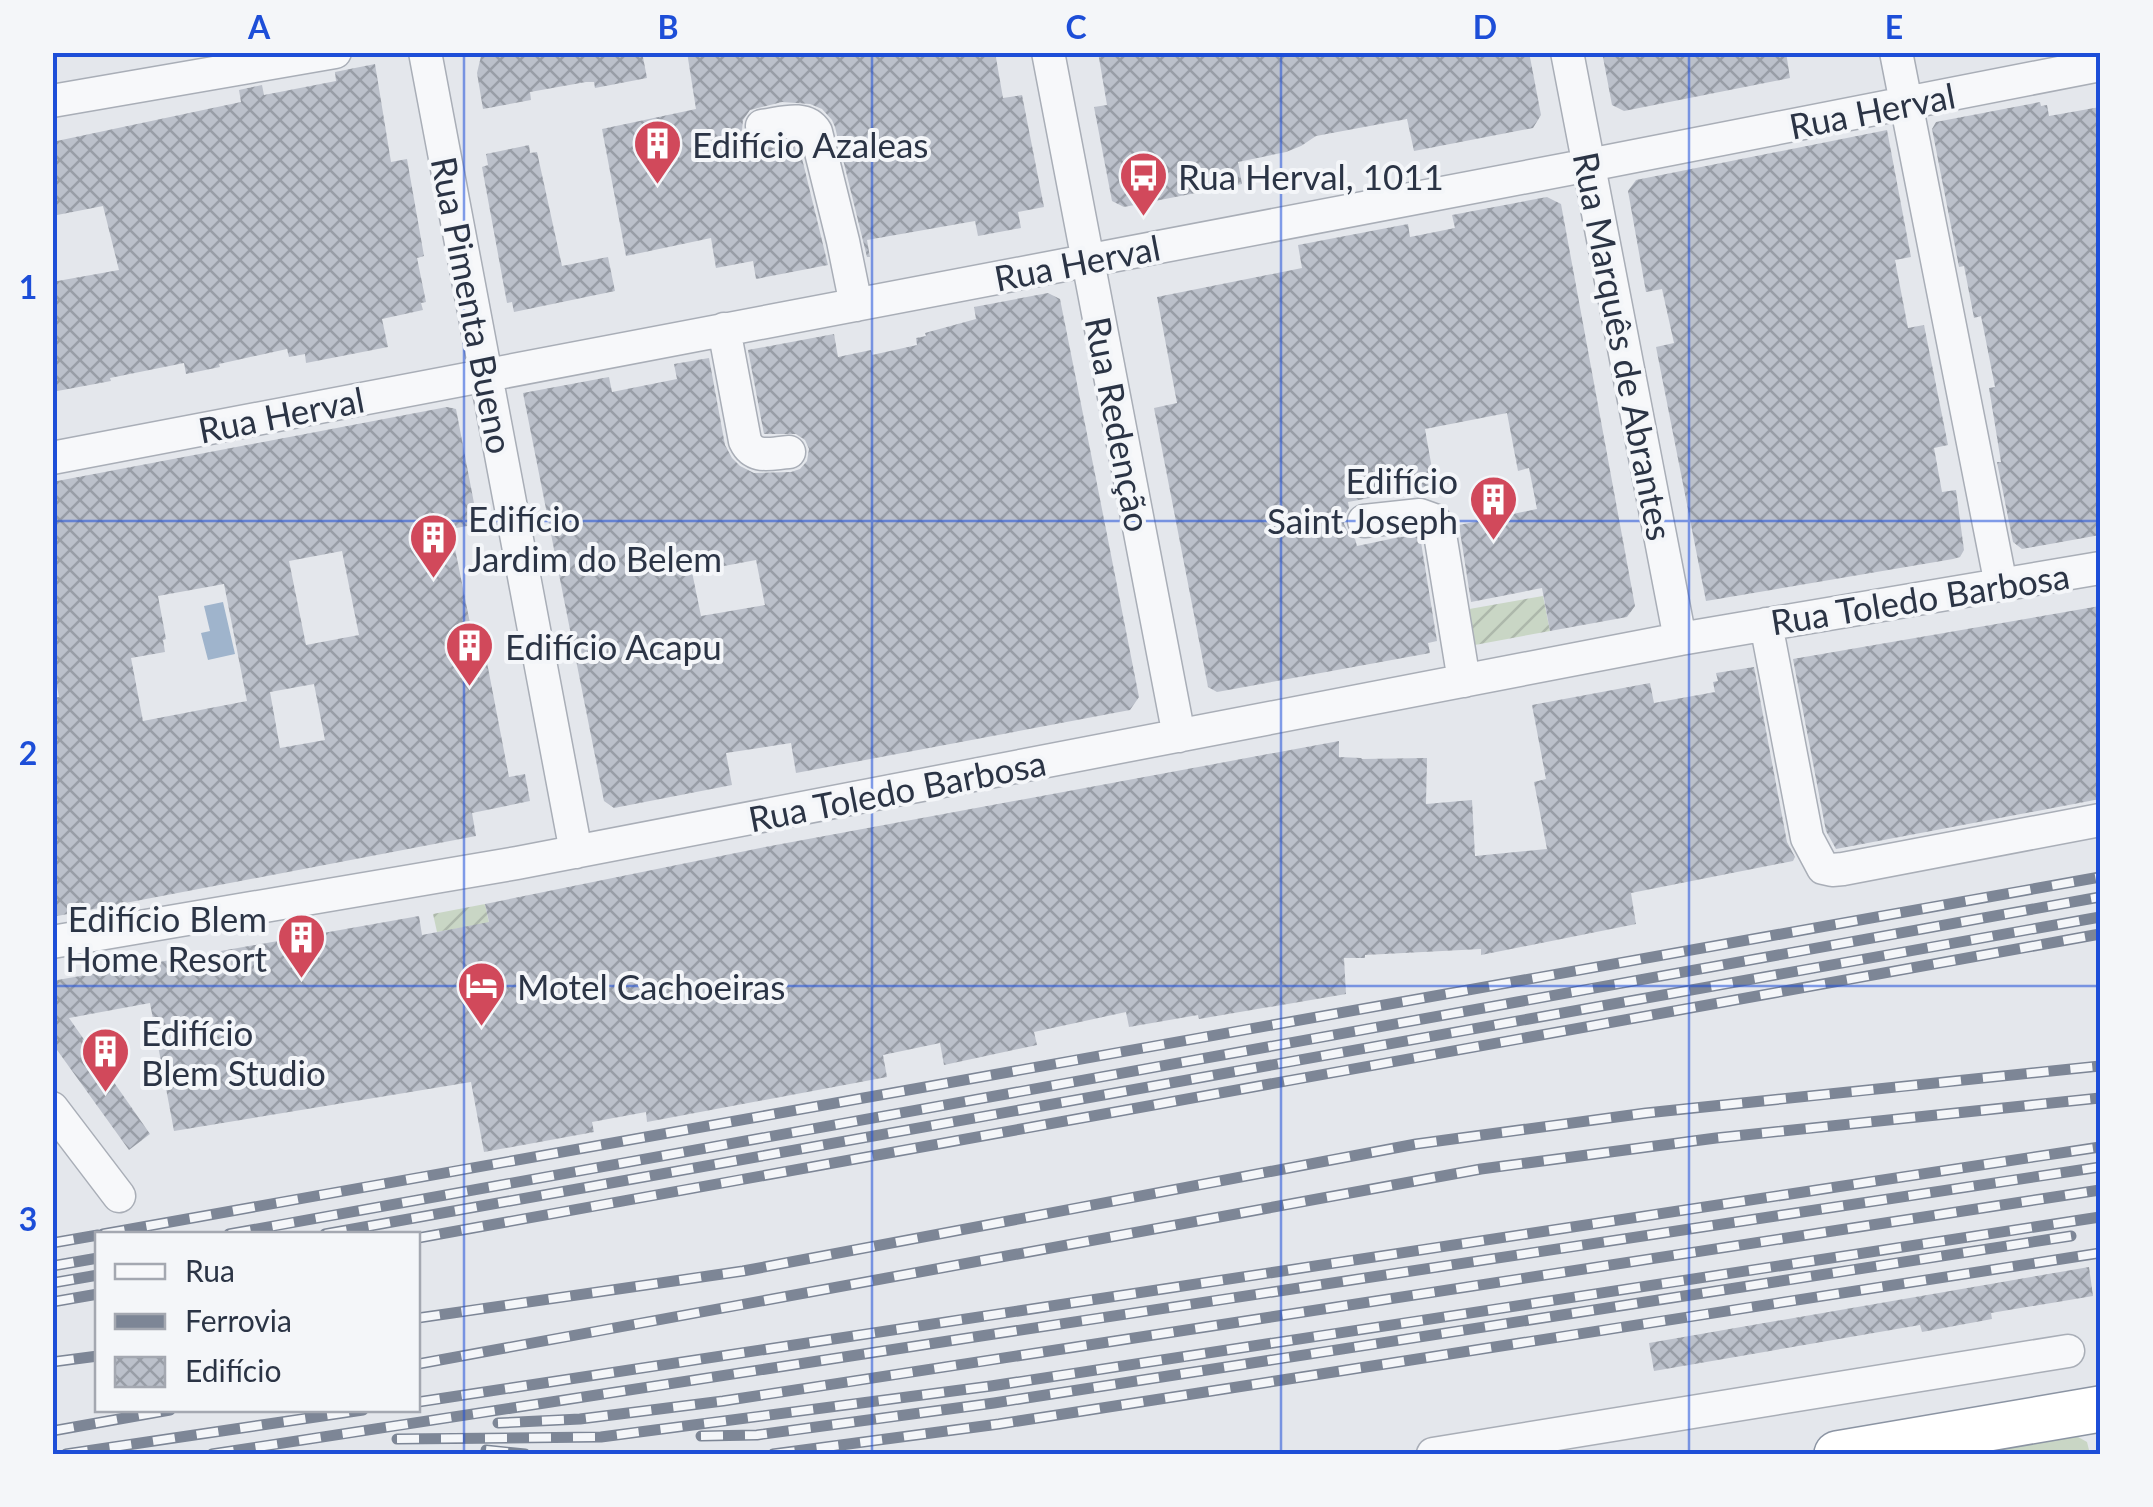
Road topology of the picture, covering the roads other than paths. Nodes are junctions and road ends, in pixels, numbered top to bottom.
1 (335, 52) edge
2 (425, 52) edge
3 (1048, 52) edge
4 (1568, 52) edge
5 (1896, 52) edge
6 (2100, 65) edge
7 (52, 101) edge
8 (1906, 103) junction
9 (762, 126) dead end
10 (1589, 165) junction
11 (1088, 260) junction
12 (856, 305) junction
13 (724, 330) junction
14 (486, 375) junction
15 (789, 452) dead end
16 (52, 458) edge
17 (1364, 522) dead end
18 (2100, 568) edge
19 (2000, 585) junction
20 (1760, 635) junction
21 (1680, 639) junction
22 (1464, 680) junction
23 (1180, 736) junction
24 (2100, 820) edge
25 (576, 852) junction
26 (52, 942) edge
27 (52, 1108) edge
28 (119, 1196) dead end
29 (2068, 1351) dead end
30 (2100, 1409) edge
31 (1433, 1454) edge
32 (1837, 1454) edge

1 - 7 street
2 - 14 street, Rua Pimenta Bueno
3 - 11 street, Rua Redenção
4 - 10 street, Rua Marquês de Abrantes
5 - 8 street
6 - 8 street, Rua Herval
8 - 10 street, Rua Herval
8 - 19 street
9 - 12 street
10 - 11 street, Rua Herval
10 - 21 street, Rua Marquês de Abrantes
11 - 12 street, Rua Herval
11 - 23 street, Rua Redenção
12 - 13 street, Rua Herval
13 - 14 street, Rua Herval
13 - 15 street
14 - 16 street, Rua Herval
14 - 25 street, Rua Pimenta Bueno
17 - 22 street
18 - 19 street, Rua Toledo Barbosa
19 - 20 street, Rua Toledo Barbosa
20 - 21 street, Rua Toledo Barbosa
20 - 24 street
21 - 22 street, Rua Toledo Barbosa
22 - 23 street, Rua Toledo Barbosa
23 - 25 street, Rua Toledo Barbosa
25 - 26 street, Rua Toledo Barbosa
27 - 28 street
29 - 31 street
30 - 32 highway

